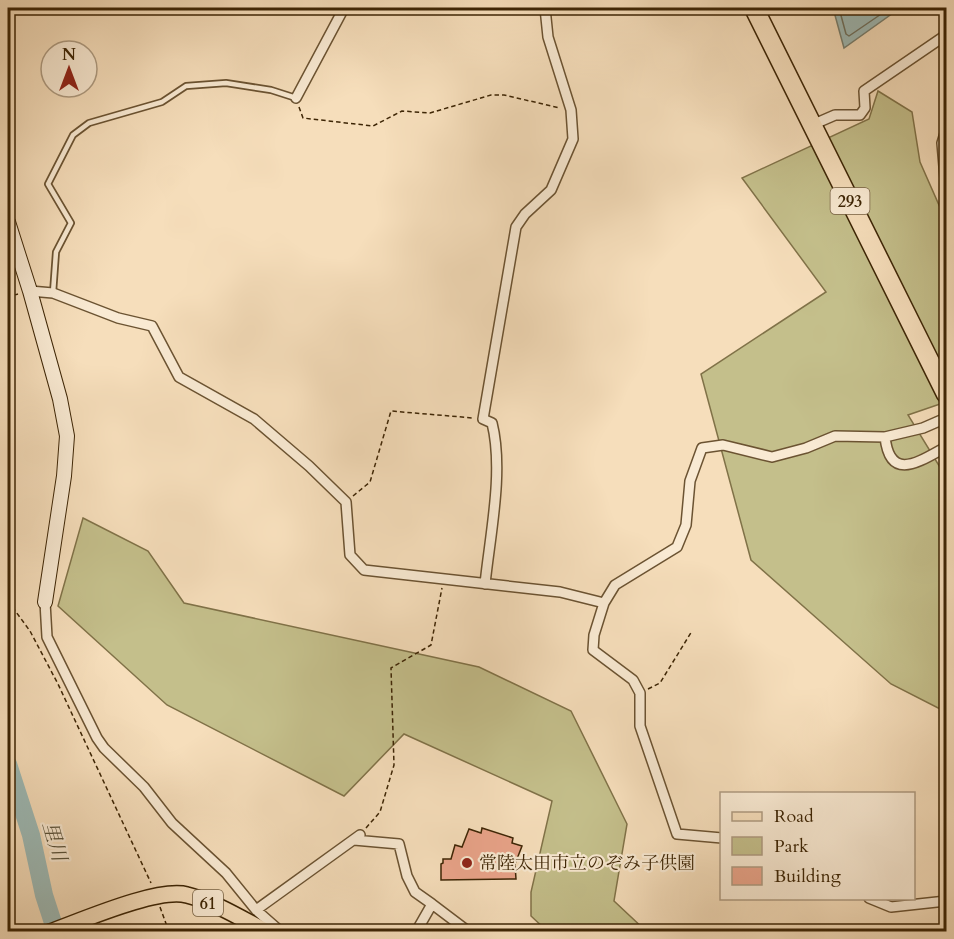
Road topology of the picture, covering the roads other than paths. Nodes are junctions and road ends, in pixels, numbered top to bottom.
1 (344, 8) edge
2 (545, 8) edge
3 (754, 8) edge
4 (946, 35) edge
5 (296, 98) joint
6 (812, 125) junction
7 (946, 130) edge
8 (946, 181) edge
9 (8, 222) edge
10 (30, 291) junction
11 (53, 293) junction
12 (946, 394) edge
13 (946, 418) edge
14 (885, 437) junction
15 (946, 447) edge
16 (485, 584) junction
17 (45, 602) joint
18 (604, 603) junction
19 (720, 838) edge
20 (874, 900) edge
21 (946, 901) edge
22 (432, 904) junction
23 (253, 906) junction
24 (237, 917) junction
25 (50, 932) edge
26 (267, 932) edge
27 (281, 932) edge
28 (416, 932) edge
29 (469, 932) edge

1 - 5 street
2 - 16 street
3 - 6 highway, 293
4 - 6 street
5 - 11 lane
6 - 12 highway, 293
7 - 8 street
9 - 10 street
10 - 11 street
10 - 17 street
11 - 16 street
13 - 14 street
14 - 15 street
14 - 18 street
16 - 18 street
17 - 23 street
18 - 19 street
20 - 21 street
22 - 23 street
22 - 28 street
22 - 29 street
23 - 24 street
23 - 27 street
24 - 25 main road, 61
24 - 26 main road, 61

